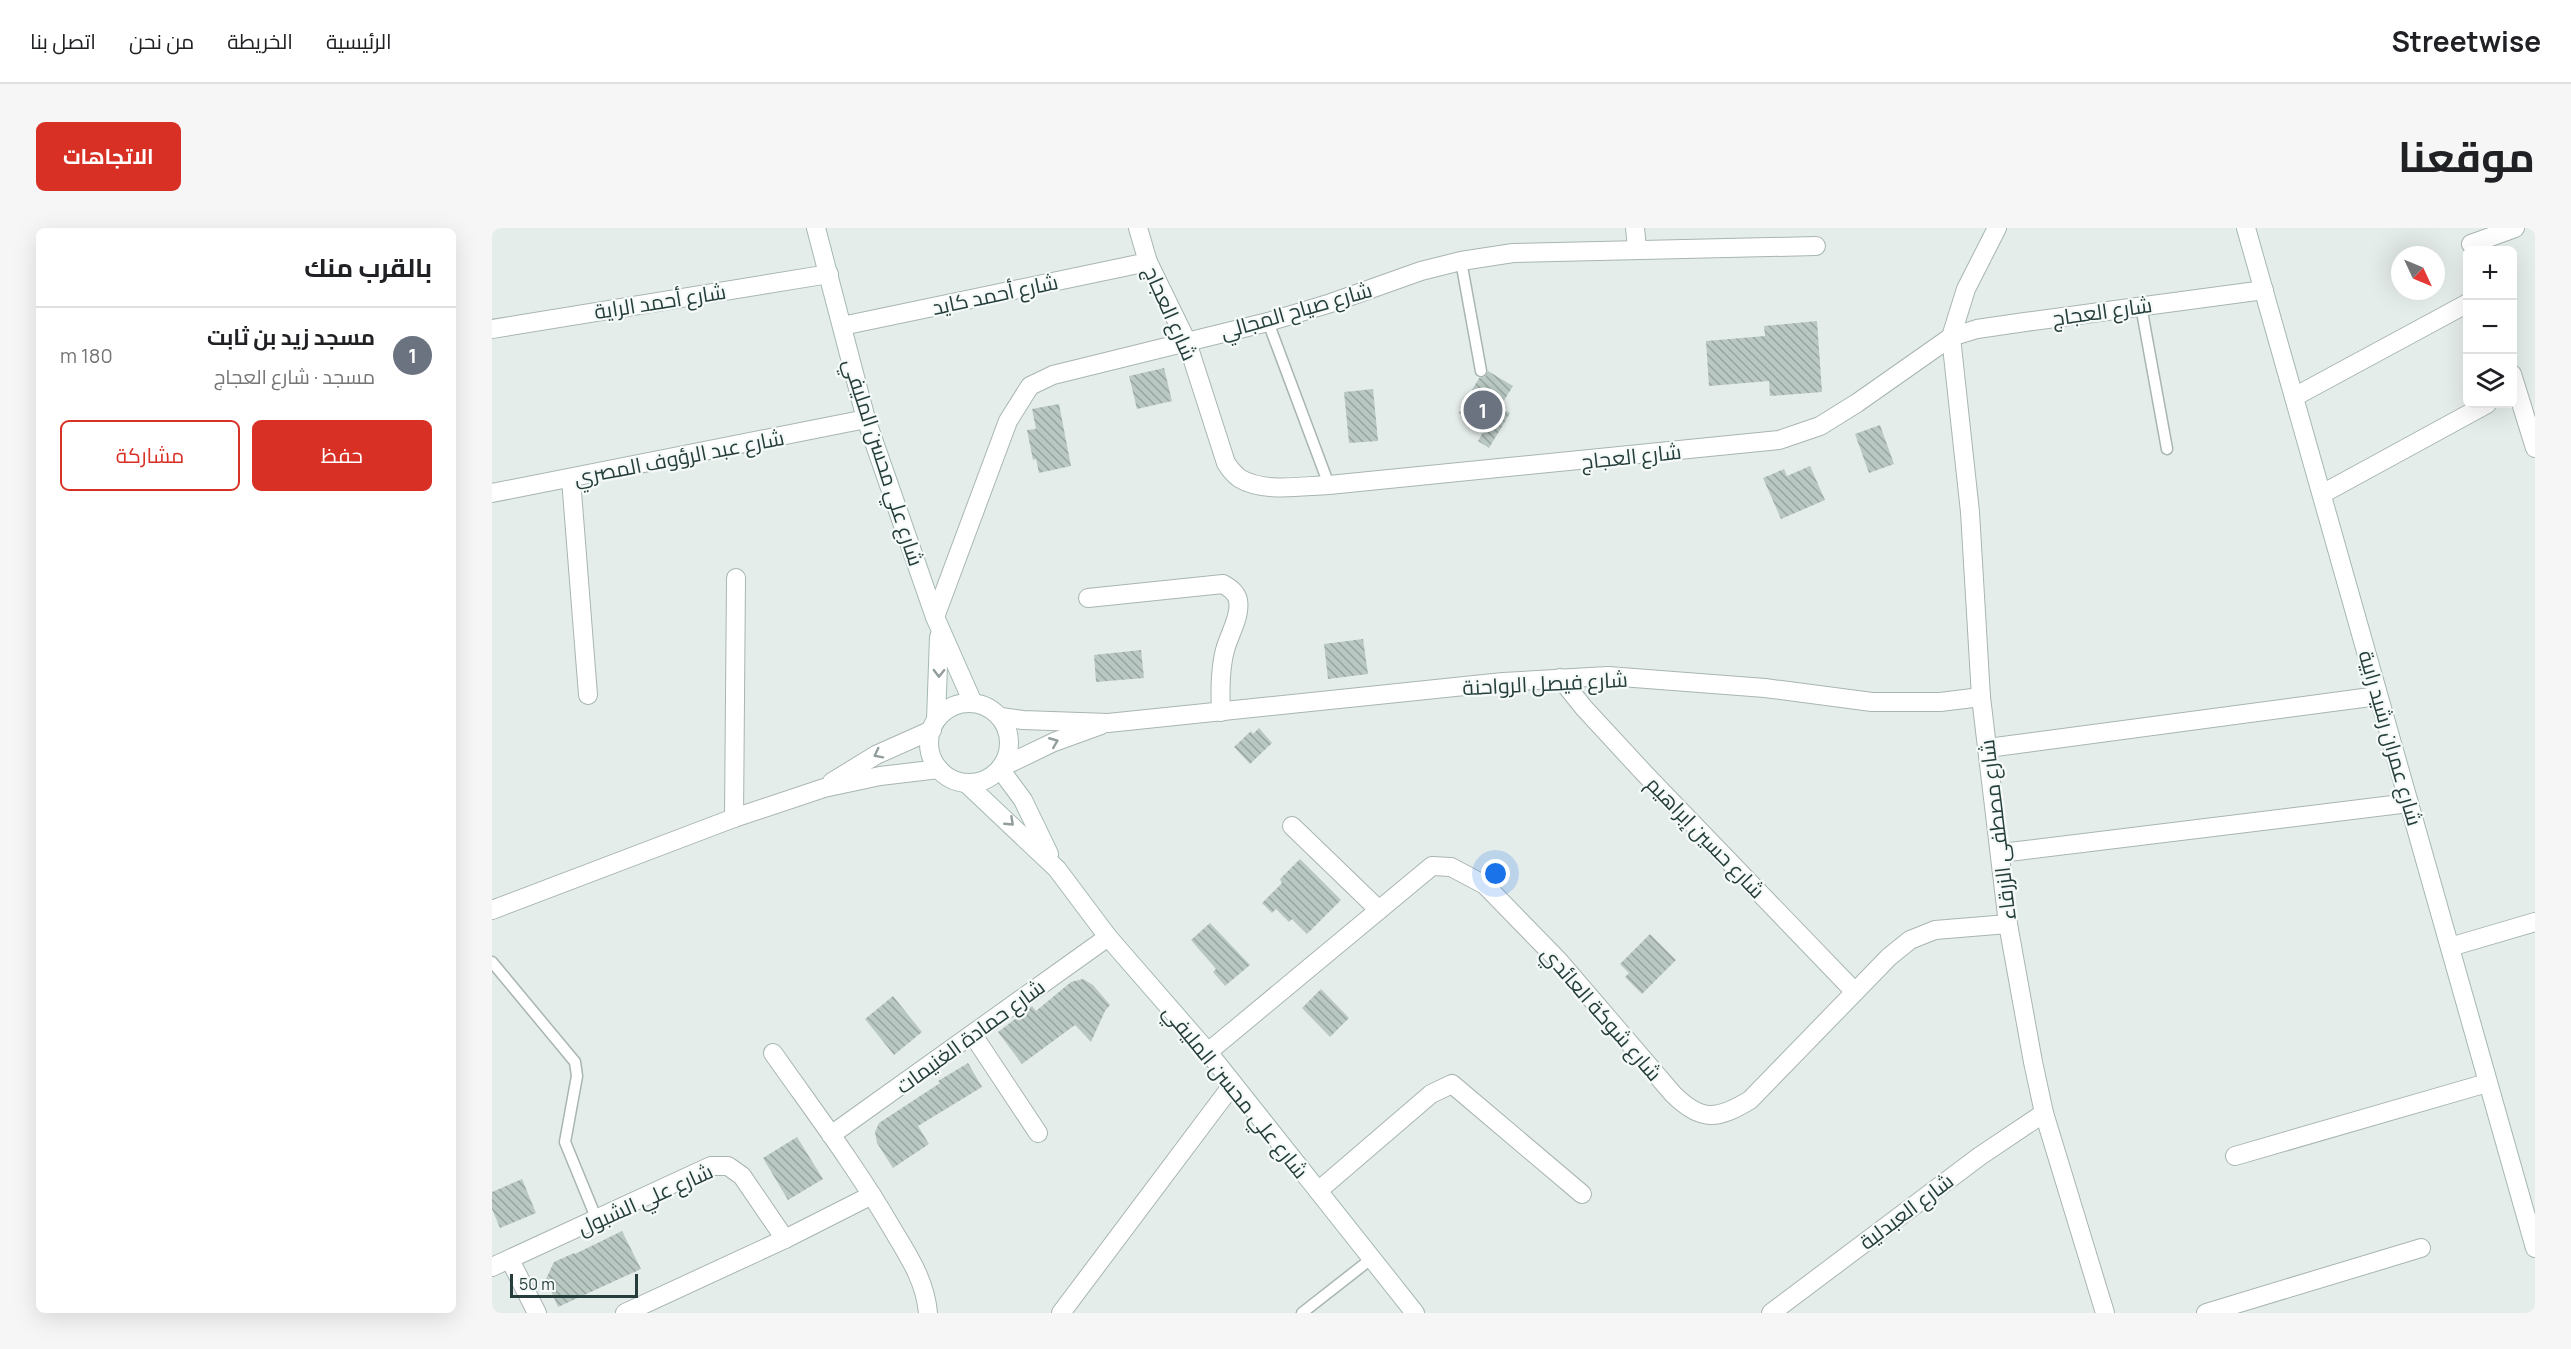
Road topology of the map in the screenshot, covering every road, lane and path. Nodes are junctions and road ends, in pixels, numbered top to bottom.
1 (816, 228) edge
2 (1138, 228) edge
3 (1635, 228) edge
4 (1997, 228) edge
5 (2246, 228) edge
6 (2515, 228) edge
7 (2470, 241) edge
8 (1816, 246) dead end
9 (1637, 248) junction
10 (1461, 261) junction
11 (1148, 262) junction
12 (829, 274) junction
13 (2264, 290) junction
14 (2141, 306) junction
15 (2463, 306) edge
16 (1268, 322) junction
17 (842, 326) junction
18 (492, 329) edge
19 (1951, 337) junction
20 (1187, 342) junction
21 (1481, 371) dead end
22 (2517, 392) edge
23 (2294, 397) junction
24 (2480, 408) edge
25 (866, 419) junction
26 (2535, 448) edge
27 (2166, 449) dead end
28 (571, 479) junction
29 (1329, 485) junction
30 (492, 493) edge
31 (2322, 494) junction
32 (736, 578) dead end
33 (1088, 598) dead end
34 (937, 621) junction
35 (1560, 678) junction
36 (588, 695) dead end
37 (2378, 696) junction
38 (1981, 697) junction
39 (974, 703) junction
40 (1221, 712) junction
41 (1000, 717) junction
42 (1108, 723) junction
43 (934, 725) junction
44 (1988, 748) junction
45 (1001, 768) junction
46 (939, 769) junction
47 (966, 783) junction
48 (824, 788) junction
49 (2409, 803) junction
50 (734, 818) junction
51 (1292, 826) dead end
52 (2001, 853) junction
53 (1057, 869) junction
54 (492, 910) edge
55 (1379, 910) junction
56 (2535, 922) edge
57 (2008, 924) junction
58 (1108, 937) junction
59 (2450, 947) junction
60 (492, 962) edge
61 (1855, 992) junction
62 (974, 1035) junction
63 (1208, 1052) junction
64 (773, 1053) dead end
65 (2487, 1083) junction
66 (1233, 1084) junction
67 (2044, 1113) junction
68 (1038, 1133) dead end
69 (831, 1135) junction
70 (2235, 1156) dead end
71 (1318, 1191) junction
72 (1582, 1194) dead end
73 (872, 1195) junction
74 (597, 1220) junction
75 (785, 1239) junction
76 (2421, 1248) dead end
77 (2535, 1248) edge
78 (1371, 1259) junction
79 (510, 1260) junction
80 (492, 1267) edge
81 (1773, 1312) edge
82 (537, 1313) edge
83 (625, 1313) edge
84 (928, 1313) edge
85 (1061, 1313) edge
86 (1302, 1313) edge
87 (1415, 1313) edge
88 (2105, 1313) edge
89 (2206, 1313) edge

1 - 12 street, شارع علي محسن المليفي
2 - 11 street, شارع العجاج
3 - 9 street
4 - 19 street
5 - 13 street, شارع عمران رشيد رابية
6 - 7 street
8 - 9 street, شارع صياح المجالي
9 - 10 street, شارع صياح المجالي
10 - 16 street, شارع صياح المجالي
10 - 21 lane
11 - 17 street, شارع أحمد كايد
11 - 20 street, شارع العجاج
12 - 17 street, شارع علي محسن المليفي
12 - 18 street, شارع أحمد الراية
13 - 14 street, شارع العجاج
13 - 23 street, شارع عمران رشيد رابية
14 - 19 street, شارع العجاج
14 - 27 lane
15 - 23 street
16 - 20 street, شارع صياح المجالي
16 - 29 lane
17 - 25 street, شارع علي محسن المليفي
19 - 29 street, شارع العجاج
19 - 38 street, شارع مصطفى الزرقاء
20 - 29 street, شارع العجاج
20 - 34 street, شارع صياح المجالي
22 - 26 street
23 - 31 street, شارع عمران رشيد رابية
24 - 31 street
25 - 28 street, شارع عبد الرؤوف المصري
25 - 34 street, شارع علي محسن المليفي
28 - 30 street, شارع عبد الرؤوف المصري
28 - 36 street
31 - 37 street, شارع عمران رشيد رابية
32 - 50 street
33 - 40 street
34 - 39 street, شارع علي محسن المليفي
34 -> 43 street, شارع علي محسن المليفي
35 - 38 street, شارع فيصل الرواحنة
35 - 40 street, شارع فيصل الرواحنة
35 - 61 street, شارع حسين إبراهيم
37 - 44 street
37 - 49 street, شارع عمران رشيد رابية
38 - 44 street, شارع مصطفى الزرقاء
39 - 41 street
39 - 43 street
40 - 42 street, شارع فيصل الرواحنة
41 - 42 street, شارع فيصل الرواحنة
41 - 45 street
45 -> 42 street, شارع فيصل الرواحنة
43 - 46 street
43 -> 48 street
44 - 52 street, شارع مصطفى الزرقاء
45 - 47 street
45 - 53 street, شارع علي محسن المليفي
46 - 47 street
46 - 48 street
47 -> 53 street, شارع علي محسن المليفي
48 - 50 street
49 - 52 street
49 - 59 street, شارع عمران رشيد رابية
50 - 54 street
51 - 55 street
52 - 57 street, شارع مصطفى الزرقاء
53 - 58 street, شارع علي محسن المليفي
55 - 61 street, شارع شوكة العائدي
55 - 63 street, شارع شوكة العائدي
56 - 59 street
57 - 61 street, شارع شوكة العائدي
57 - 67 street, شارع مصطفى الزرقاء
58 - 62 street, شارع حمادة الغنيمات
58 - 63 street, شارع علي محسن المليفي
59 - 65 street, شارع عمران رشيد رابية
60 - 74 lane
62 - 68 street
62 - 69 street, شارع حمادة الغنيمات
63 - 66 street, شارع علي محسن المليفي
64 - 69 street
65 - 70 street
65 - 77 street, شارع عمران رشيد رابية
66 - 71 street, شارع علي محسن المليفي
66 - 85 street
67 - 81 street, شارع العبدلية
67 - 88 street, شارع مصطفى الزرقاء
69 - 73 street
71 - 72 street
71 - 78 street, شارع علي محسن المليفي
73 - 75 street
73 - 84 street
74 - 75 street, شارع علي الشبول
74 - 79 street, شارع علي الشبول
75 - 83 street
76 - 89 street
78 - 86 lane
78 - 87 street, شارع علي محسن المليفي
79 - 80 street, شارع علي الشبول
79 - 82 street

